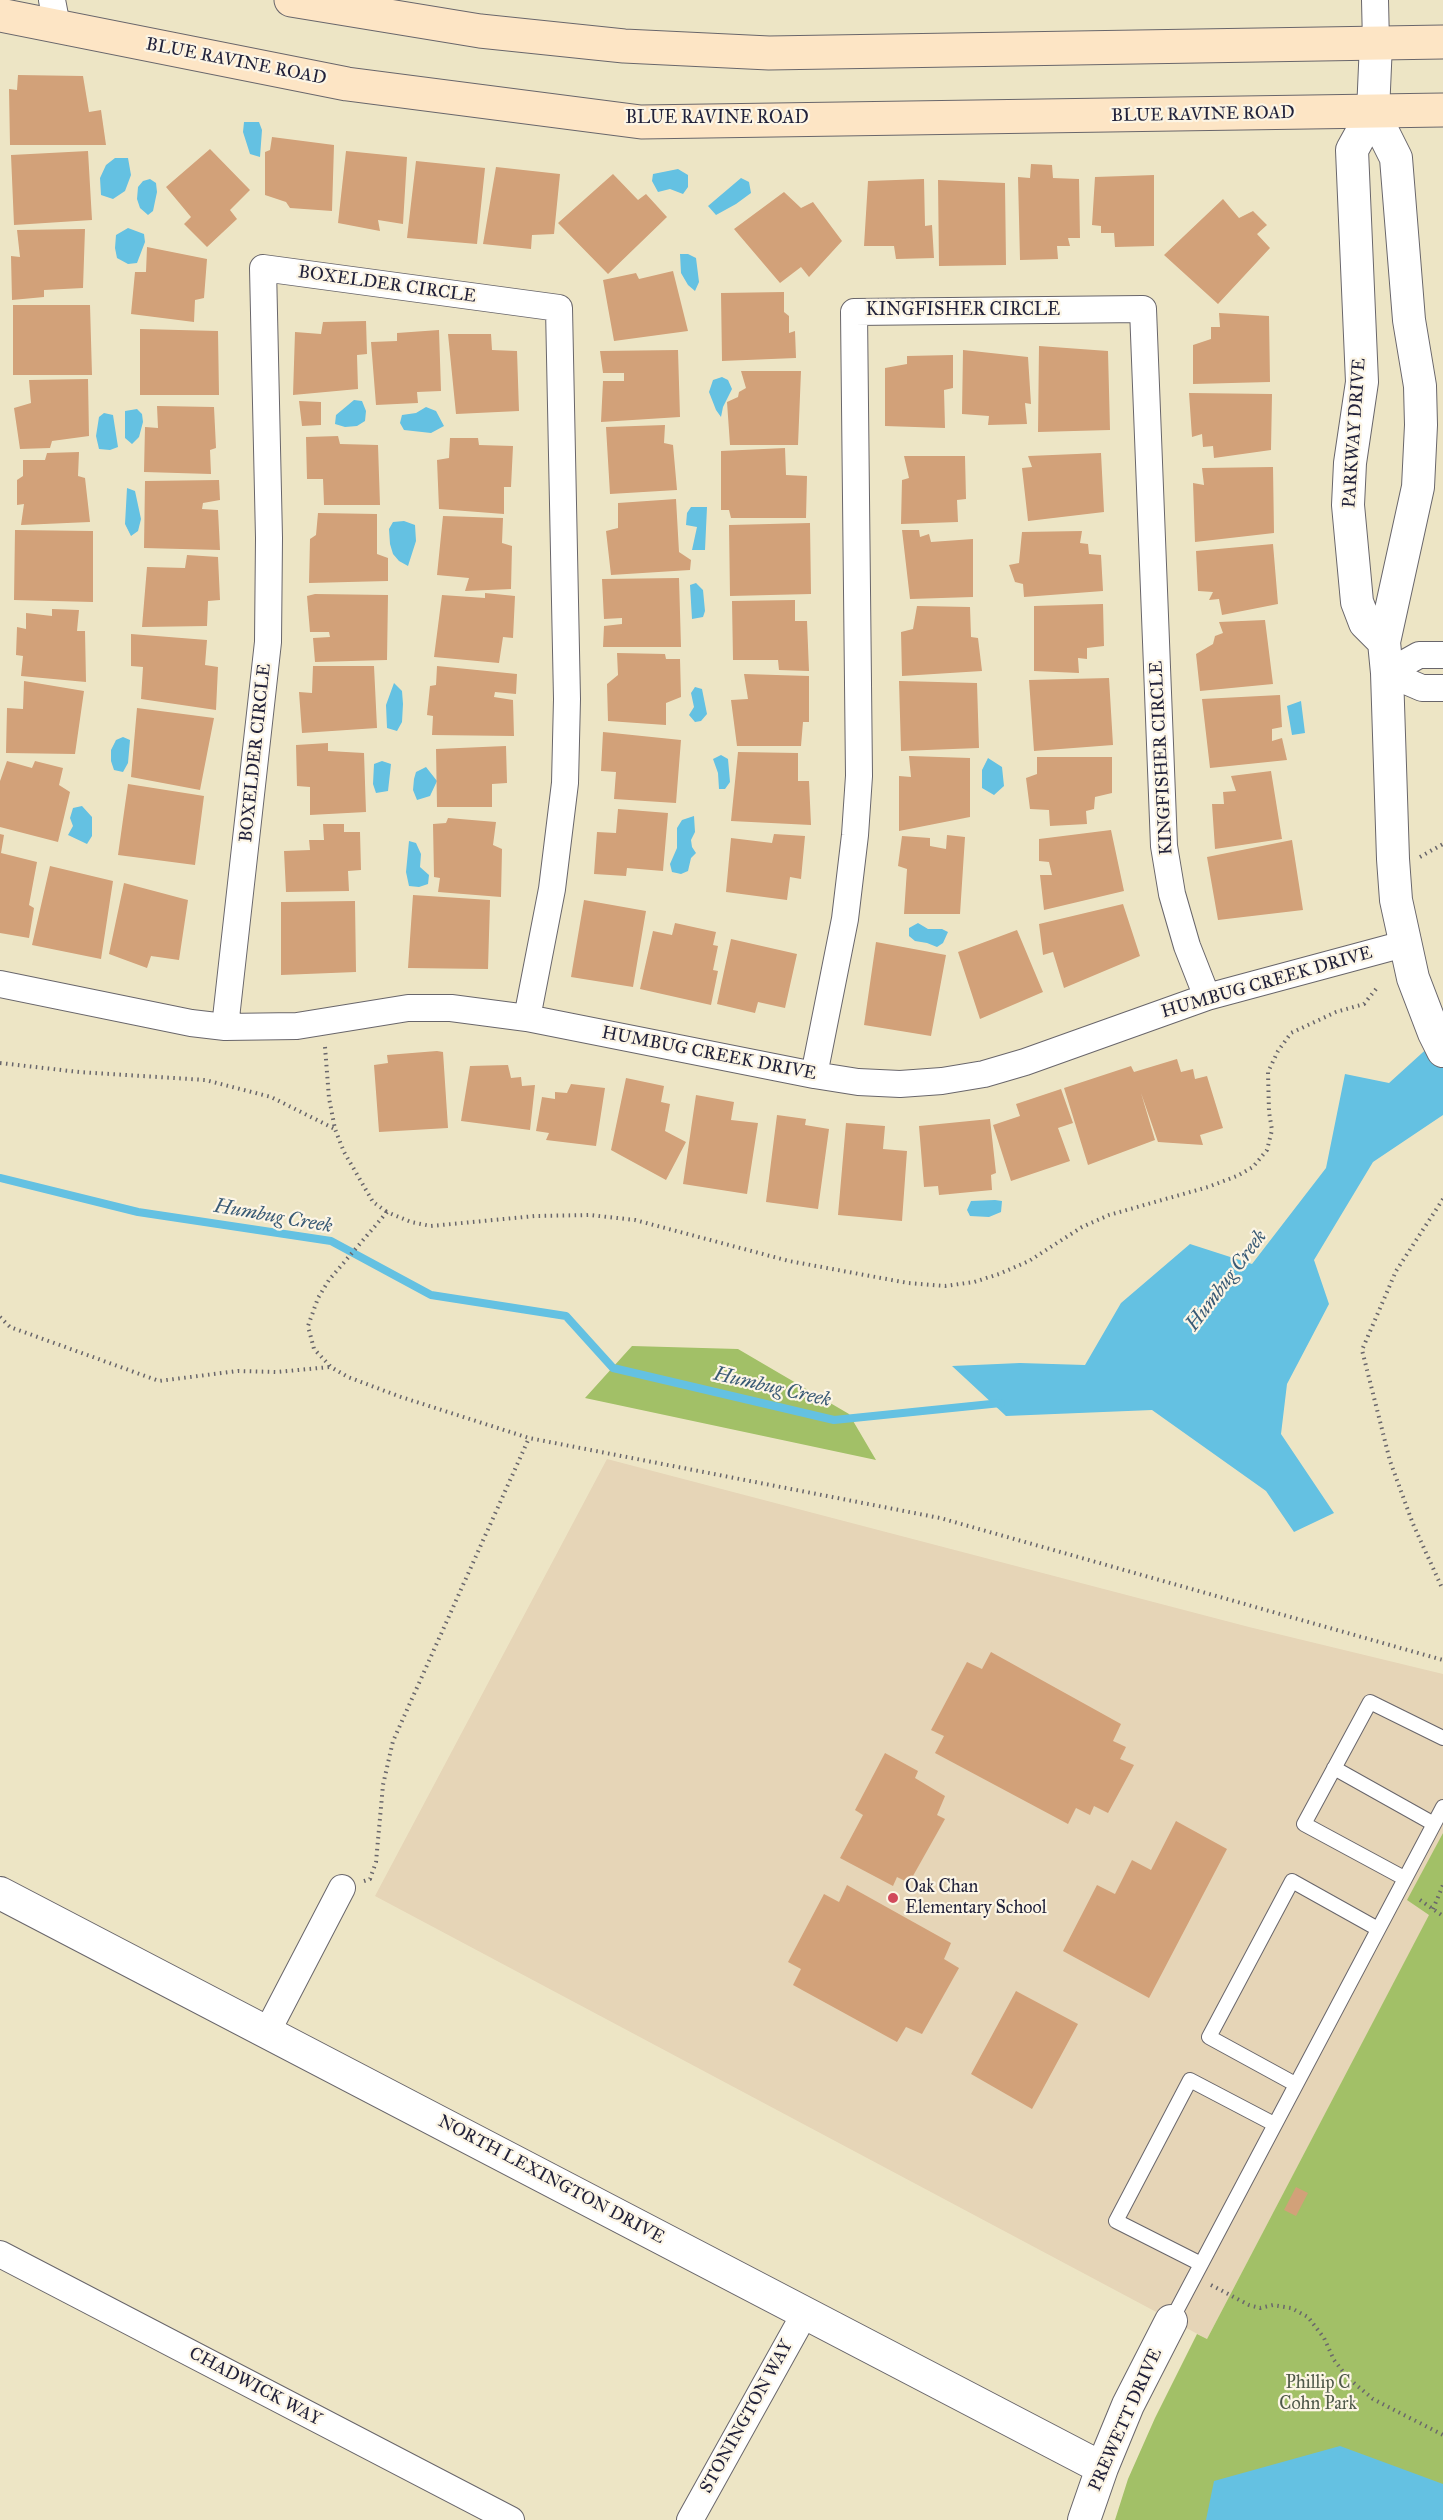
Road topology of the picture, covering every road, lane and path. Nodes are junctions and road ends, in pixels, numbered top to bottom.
1 (291, 0) edge
2 (1375, 0) edge
3 (55, 13) edge
4 (0, 15) edge
5 (1443, 42) edge
6 (1376, 43) junction
7 (1443, 110) edge
8 (1373, 112) junction
9 (1384, 642) junction
10 (1443, 656) edge
11 (1387, 673) junction
12 (1443, 688) edge
13 (1443, 844) edge
14 (1412, 857) dead end
15 (1404, 944) junction
16 (0, 984) edge
17 (1376, 989) dead end
18 (1207, 997) junction
19 (527, 1018) junction
20 (325, 1022) junction
21 (225, 1027) junction
22 (1438, 1042) edge
23 (0, 1063) edge
24 (814, 1075) junction
25 (335, 1129) junction
26 (1443, 1199) edge
27 (387, 1212) junction
28 (0, 1317) edge
29 (331, 1367) junction
30 (529, 1438) junction
31 (1443, 1590) edge
32 (1443, 1660) edge
33 (1443, 1738) edge
34 (1334, 1768) junction
35 (1443, 1807) edge
36 (1434, 1824) junction
37 (1404, 1878) junction
38 (1443, 1885) edge
39 (342, 1888) joint
40 (1420, 1900) dead end
41 (3, 1901) edge
42 (1433, 1909) junction
43 (1443, 1916) edge
44 (1378, 1929) junction
45 (267, 2032) junction
46 (1295, 2084) junction
47 (1274, 2124) junction
48 (0, 2254) edge
49 (1198, 2271) junction
50 (805, 2313) junction
51 (1171, 2321) joint
52 (1443, 2435) edge
53 (1102, 2468) junction
54 (511, 2520) edge
55 (690, 2520) edge
56 (1084, 2520) edge

1 - 6 main road
2 - 6 street
3 - 4 main road, BLUE RAVINE ROAD
3 - 8 main road, BLUE RAVINE ROAD
5 - 6 main road
6 - 8 street, PARKWAY DRIVE
7 - 8 main road, BLUE RAVINE ROAD
8 - 9 street, PARKWAY DRIVE
8 - 9 street, PARKWAY DRIVE
9 - 11 street, PARKWAY DRIVE
10 - 11 street
11 - 12 street
11 - 15 street, PARKWAY DRIVE
13 - 14 path
15 - 18 street, HUMBUG CREEK DRIVE
15 - 22 street, PARKWAY DRIVE
16 - 21 street, HUMBUG CREEK DRIVE
17 - 27 path
18 - 24 street, HUMBUG CREEK DRIVE
18 - 24 street, KINGFISHER CIRCLE
19 - 20 street, HUMBUG CREEK DRIVE
19 - 21 street, BOXELDER CIRCLE
19 - 24 street, HUMBUG CREEK DRIVE
20 - 21 street, HUMBUG CREEK DRIVE
20 - 25 path
23 - 25 path
25 - 27 path
26 - 31 path
27 - 29 path
28 - 29 path
29 - 30 path
30 - 32 path
30 - 39 path
33 - 34 lane
34 - 36 lane
34 - 37 lane
35 - 36 lane
36 - 37 lane
37 - 44 lane
38 - 42 path
39 - 45 street
40 - 42 path
41 - 45 street, NORTH LEXINGTON DRIVE
42 - 43 path
44 - 46 lane
44 - 46 lane
45 - 50 street, NORTH LEXINGTON DRIVE
46 - 47 lane
47 - 49 lane
47 - 49 lane
48 - 54 street, CHADWICK WAY
49 - 51 lane
49 - 52 path
50 - 53 street, NORTH LEXINGTON DRIVE
50 - 55 street, STONINGTON WAY
51 - 53 street, PREWETT DRIVE
53 - 56 street, PREWETT DRIVE

